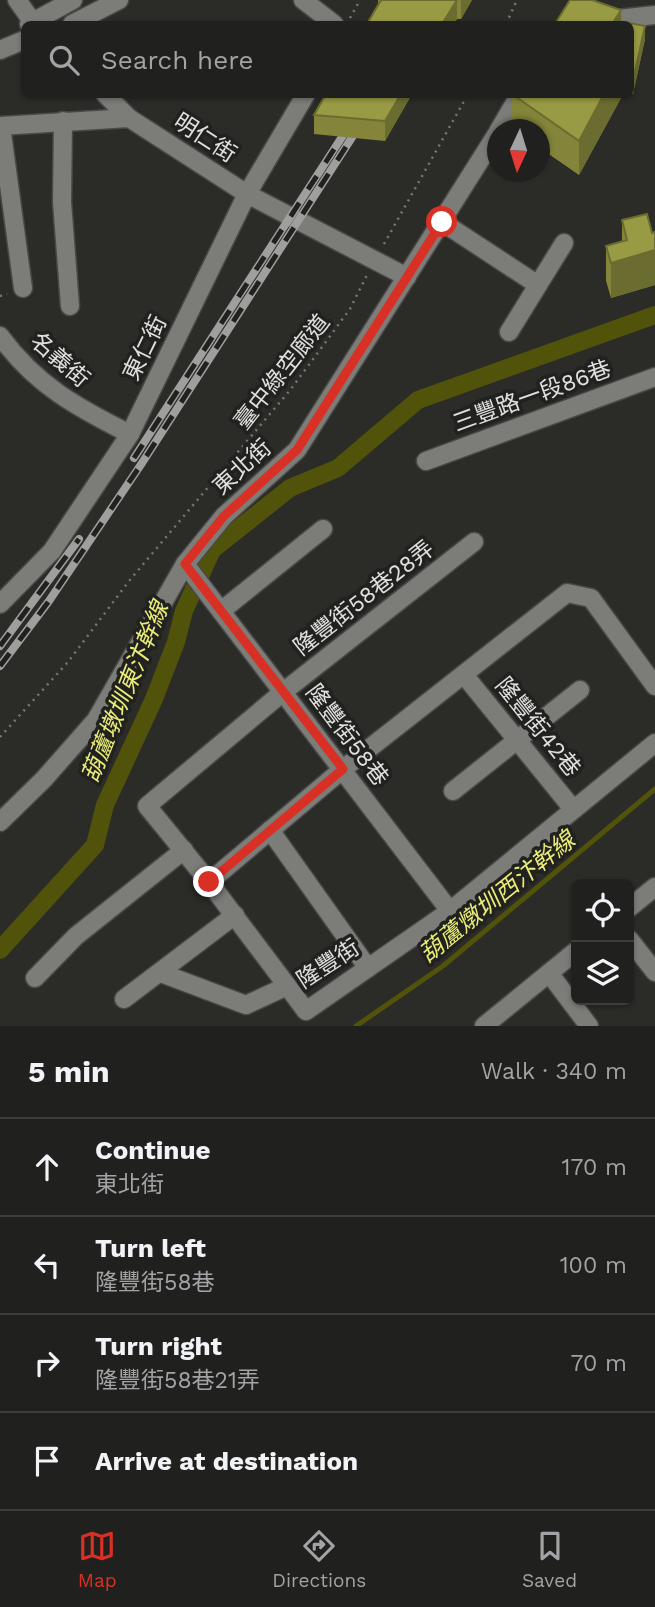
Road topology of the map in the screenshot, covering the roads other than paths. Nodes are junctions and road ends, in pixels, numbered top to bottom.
1 (17, 0) edge
2 (73, 0) edge
3 (119, 0) edge
4 (303, 0) edge
5 (593, 0) edge
6 (655, 15) edge
7 (579, 19) edge
8 (29, 21) edge
9 (38, 21) edge
10 (78, 21) edge
11 (330, 21) edge
12 (600, 21) edge
13 (609, 21) edge
14 (617, 21) edge
15 (109, 98) edge
16 (304, 98) edge
17 (518, 98) edge
18 (129, 117) junction
19 (505, 119) edge
20 (63, 121) junction
21 (0, 126) edge
22 (487, 149) edge
23 (247, 194) junction
24 (442, 222) junction
25 (564, 243) dead end
26 (407, 277) junction
27 (538, 285) junction
28 (23, 288) dead end
29 (70, 306) dead end
30 (509, 332) dead end
31 (0, 336) edge
32 (655, 377) edge
33 (130, 434) junction
34 (426, 461) dead end
35 (323, 529) dead end
36 (474, 542) dead end
37 (188, 568) junction
38 (0, 604) edge
39 (221, 611) junction
40 (465, 676) junction
41 (655, 686) edge
42 (580, 690) dead end
43 (283, 692) junction
44 (517, 740) junction
45 (655, 743) edge
46 (343, 769) junction
47 (453, 791) dead end
48 (573, 809) junction
49 (0, 822) edge
50 (270, 830) junction
51 (184, 850) junction
52 (209, 882) junction
53 (655, 887) edge
54 (634, 904) edge
55 (450, 911) junction
56 (235, 915) junction
57 (631, 942) edge
58 (571, 955) edge
59 (368, 968) junction
60 (655, 972) edge
61 (161, 973) junction
62 (550, 973) junction
63 (36, 978) dead end
64 (287, 986) junction
65 (124, 999) dead end
66 (484, 1026) edge
67 (589, 1026) edge

1 - 8 street
2 - 9 street
3 - 10 street
4 - 11 street
5 - 13 street
6 - 14 street
7 - 12 street
15 - 18 street, 明仁街
16 - 23 street, 東仁街
17 - 19 street, 東北街
18 - 20 street
18 - 23 street, 明仁街
20 - 21 street
20 - 29 street
21 - 28 street
22 - 24 street, 東北街
23 - 26 street, 明仁街
23 - 33 street, 東仁街
24 - 26 street, 東北街
24 - 27 street
25 - 27 street
26 - 37 street, 東北街
27 - 30 street
31 - 33 street, 名義街
32 - 34 street, 三豐路一段86巷
33 - 38 street, 東仁街
35 - 39 street
36 - 43 street, 隆豐街58巷28弄
37 - 39 street, 隆豐街58巷
37 - 49 street, 東北街
39 - 43 street, 隆豐街58巷
40 - 41 street
40 - 44 street, 隆豐街42巷
40 - 46 street
42 - 44 street
43 - 46 street, 隆豐街58巷
43 - 51 street, 隆豐街
44 - 47 street
44 - 48 street, 隆豐街42巷
45 - 48 street, 隆豐街
46 - 50 street
46 - 55 street, 隆豐街58巷
48 - 55 street, 隆豐街
50 - 52 street
50 - 59 street
51 - 52 street, 隆豐街
51 - 63 street
52 - 56 street, 隆豐街
53 - 54 street
55 - 59 street, 隆豐街
56 - 61 street
56 - 64 street, 隆豐街
57 - 60 street
58 - 62 street
59 - 64 street, 隆豐街
61 - 64 street
61 - 65 street
62 - 66 street
62 - 67 street

